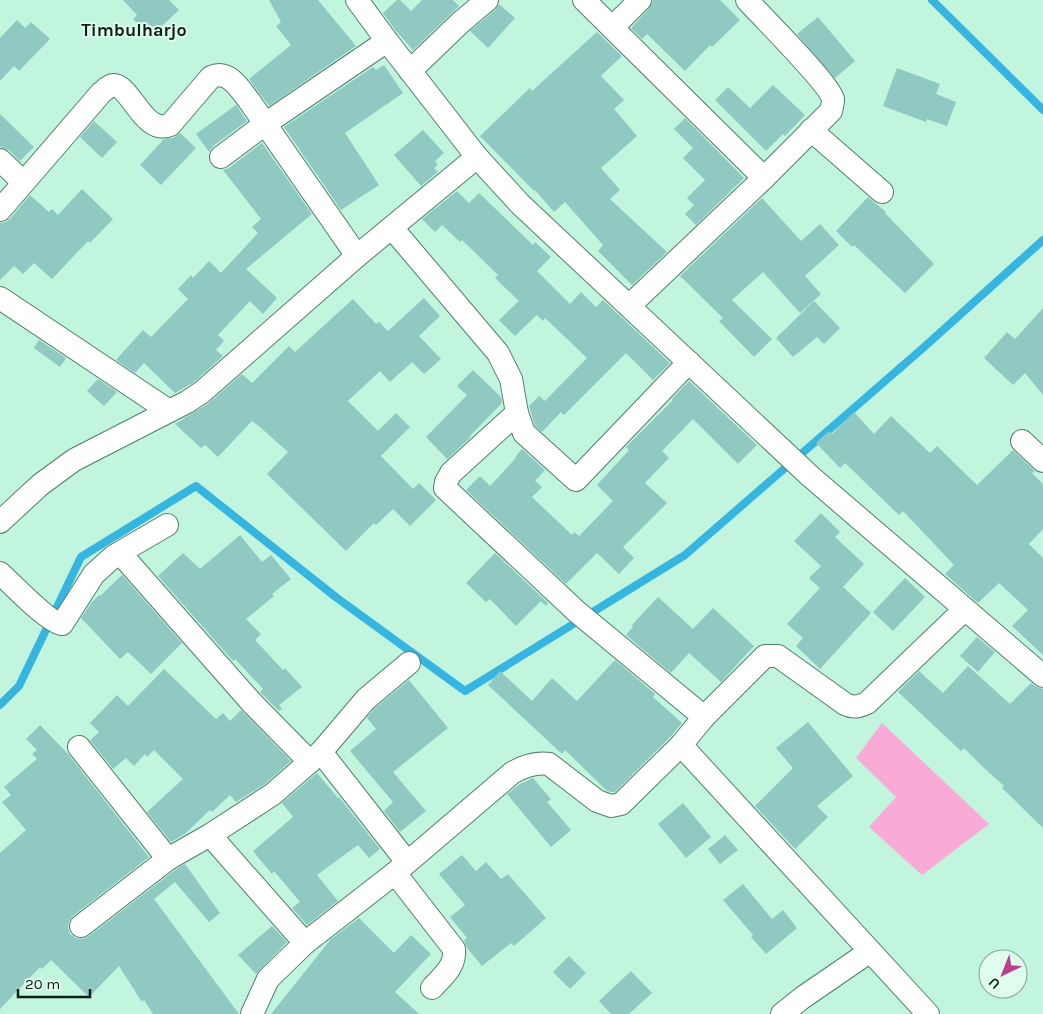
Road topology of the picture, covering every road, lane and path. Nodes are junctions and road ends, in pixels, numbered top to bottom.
1 (358, 0) edge
2 (487, 0) edge
3 (584, 0) edge
4 (640, 0) edge
5 (747, 0) edge
6 (612, 27) junction
7 (387, 42) junction
8 (410, 71) junction
9 (265, 124) junction
10 (811, 130) junction
11 (221, 157) dead end
12 (477, 157) junction
13 (0, 160) edge
14 (764, 178) junction
15 (23, 182) junction
16 (882, 192) dead end
17 (0, 210) edge
18 (392, 228) junction
19 (357, 256) junction
20 (0, 298) edge
21 (629, 306) junction
22 (689, 362) junction
23 (170, 411) junction
24 (516, 413) junction
25 (1022, 441) dead end
26 (1043, 461) edge
27 (0, 522) edge
28 (167, 525) dead end
29 (120, 553) junction
30 (0, 573) edge
31 (964, 609) junction
32 (409, 663) dead end
33 (1041, 671) edge
34 (704, 717) junction
35 (681, 745) junction
36 (79, 746) dead end
37 (316, 757) junction
38 (210, 835) junction
39 (168, 859) junction
40 (401, 867) junction
41 (81, 926) dead end
42 (305, 943) junction
43 (869, 952) junction
44 (432, 988) dead end
45 (252, 1014) edge
46 (782, 1014) edge
47 (928, 1014) edge

1 - 7 street
2 - 8 street
3 - 6 street
4 - 6 street
5 - 10 street
6 - 14 street
7 - 8 street
7 - 9 street
8 - 12 street
9 - 11 street
9 - 15 street
9 - 19 street
10 - 14 street
10 - 16 street
12 - 18 street
12 - 21 street
13 - 15 street
14 - 21 street
15 - 17 street
18 - 19 street
18 - 24 street
19 - 23 street
20 - 23 street
21 - 22 street
22 - 24 street
22 - 31 street
23 - 27 street
24 - 34 street
25 - 26 street
28 - 29 street
29 - 30 street
29 - 37 street
31 - 33 street
31 - 34 street
32 - 37 street
34 - 35 street
35 - 40 street
35 - 43 street
36 - 39 street
37 - 38 street
37 - 40 street
38 - 39 street
38 - 42 street
39 - 41 street
40 - 42 street
40 - 44 street
42 - 45 street
43 - 46 street
43 - 47 street

